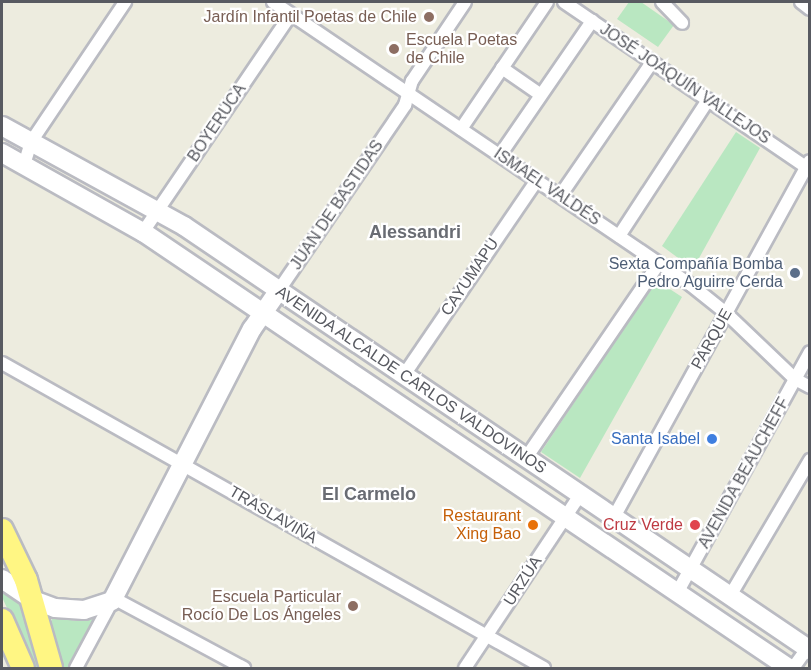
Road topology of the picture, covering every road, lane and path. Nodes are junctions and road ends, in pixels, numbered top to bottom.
1 (125, 2) edge
2 (273, 2) edge
3 (465, 2) edge
4 (547, 2) edge
5 (564, 2) edge
6 (662, 2) edge
7 (801, 2) edge
8 (810, 9) edge
9 (291, 14) junction
10 (592, 21) junction
11 (682, 23) dead end
12 (652, 62) junction
13 (501, 68) junction
14 (408, 93) junction
15 (541, 95) junction
16 (708, 100) junction
17 (2, 126) edge
18 (461, 129) junction
19 (31, 142) junction
20 (2, 153) edge
21 (500, 155) junction
22 (808, 164) edge
23 (24, 165) junction
24 (537, 180) junction
25 (560, 196) junction
26 (158, 211) junction
27 (144, 232) junction
28 (619, 236) junction
29 (659, 263) junction
30 (279, 290) junction
31 (262, 313) junction
32 (726, 313) junction
33 (810, 352) edge
34 (380, 359) junction
35 (2, 363) edge
36 (404, 375) junction
37 (795, 379) junction
38 (365, 381) junction
39 (810, 387) edge
40 (476, 424) junction
41 (460, 446) junction
42 (526, 458) junction
43 (810, 459) edge
44 (182, 463) junction
45 (580, 495) junction
46 (565, 517) junction
47 (614, 518) junction
48 (2, 530) edge
49 (690, 569) junction
50 (2, 579) edge
51 (677, 593) junction
52 (730, 596) junction
53 (33, 600) junction
54 (112, 601) junction
55 (2, 620) edge
56 (486, 636) junction
57 (809, 648) edge
58 (23, 669) edge
59 (51, 669) edge
60 (76, 669) edge
61 (243, 669) edge
62 (465, 669) edge
63 (544, 669) edge
64 (791, 669) edge

1 - 19 street
2 - 9 street, ISMAEL VALDÉS
3 - 14 street, JUAN DE BASTIDAS
4 - 13 street
5 - 10 street, JOSÉ JOAQUÍN VALLEJOS
6 - 11 street
7 - 8 street
9 - 14 street, ISMAEL VALDÉS
9 - 26 street, BOYERUCA
10 - 12 street, JOSÉ JOAQUÍN VALLEJOS
10 - 15 street
12 - 16 street, JOSÉ JOAQUÍN VALLEJOS
12 - 25 street
13 - 15 street
13 - 18 street
14 - 18 street, ISMAEL VALDÉS
14 - 30 street, JUAN DE BASTIDAS
15 - 21 street
16 - 22 street, JOSÉ JOAQUÍN VALLEJOS
16 - 28 street
17 - 19 main road, AVENIDA ALCALDE CARLOS VALDOVINOS
18 - 21 street, ISMAEL VALDÉS
19 - 23 street
19 - 26 main road, AVENIDA ALCALDE CARLOS VALDOVINOS
20 - 23 main road, AVENIDA ALCALDE CARLOS VALDOVINOS
21 - 24 street, ISMAEL VALDÉS
22 - 32 street, PARQUE
23 - 27 main road, AVENIDA ALCALDE CARLOS VALDOVINOS
24 - 25 street, ISMAEL VALDÉS
24 - 36 street, CAYUMAPU
25 - 28 street, ISMAEL VALDÉS
26 - 27 street, BOYERUCA
26 - 30 main road, AVENIDA ALCALDE CARLOS VALDOVINOS
27 - 31 main road, AVENIDA ALCALDE CARLOS VALDOVINOS
28 - 29 street, ISMAEL VALDÉS
29 - 32 street, ISMAEL VALDÉS
29 - 42 street
30 - 31 main road, JUAN DE BASTIDAS
30 - 34 main road, AVENIDA ALCALDE CARLOS VALDOVINOS
31 - 38 main road, AVENIDA ALCALDE CARLOS VALDOVINOS
31 - 44 main road, JUAN DE BASTIDAS
32 - 37 street, ISMAEL VALDÉS
32 - 47 street, PARQUE
33 - 37 street, AVENIDA BEAUCHEFF
34 - 36 main road, AVENIDA ALCALDE CARLOS VALDOVINOS
34 - 38 main road
35 - 44 street, TRASLAVIÑA
36 - 40 main road, AVENIDA ALCALDE CARLOS VALDOVINOS
37 - 39 street, ISMAEL VALDÉS
37 - 49 street, AVENIDA BEAUCHEFF
38 - 41 main road, AVENIDA ALCALDE CARLOS VALDOVINOS
40 - 41 main road
40 - 42 main road, AVENIDA ALCALDE CARLOS VALDOVINOS
41 - 46 main road, AVENIDA ALCALDE CARLOS VALDOVINOS
42 - 45 main road, AVENIDA ALCALDE CARLOS VALDOVINOS
43 - 52 street
44 - 54 main road, JUAN DE BASTIDAS
44 - 56 street, TRASLAVIÑA
45 - 46 street, URZÚA
45 - 47 main road, AVENIDA ALCALDE CARLOS VALDOVINOS
46 - 51 main road, AVENIDA ALCALDE CARLOS VALDOVINOS
46 - 56 street, URZÚA
47 - 49 main road, AVENIDA ALCALDE CARLOS VALDOVINOS
48 - 53 highway
49 - 51 street, AVENIDA BEAUCHEFF
49 - 52 main road, AVENIDA ALCALDE CARLOS VALDOVINOS
50 - 53 main road
51 - 64 main road, AVENIDA ALCALDE CARLOS VALDOVINOS
52 - 57 main road, AVENIDA ALCALDE CARLOS VALDOVINOS
53 - 54 main road
53 - 59 highway
54 - 60 street, JUAN DE BASTIDAS
54 - 61 street
55 - 58 highway
56 - 62 street, URZÚA
56 - 63 street, TRASLAVIÑA
57 - 64 street

